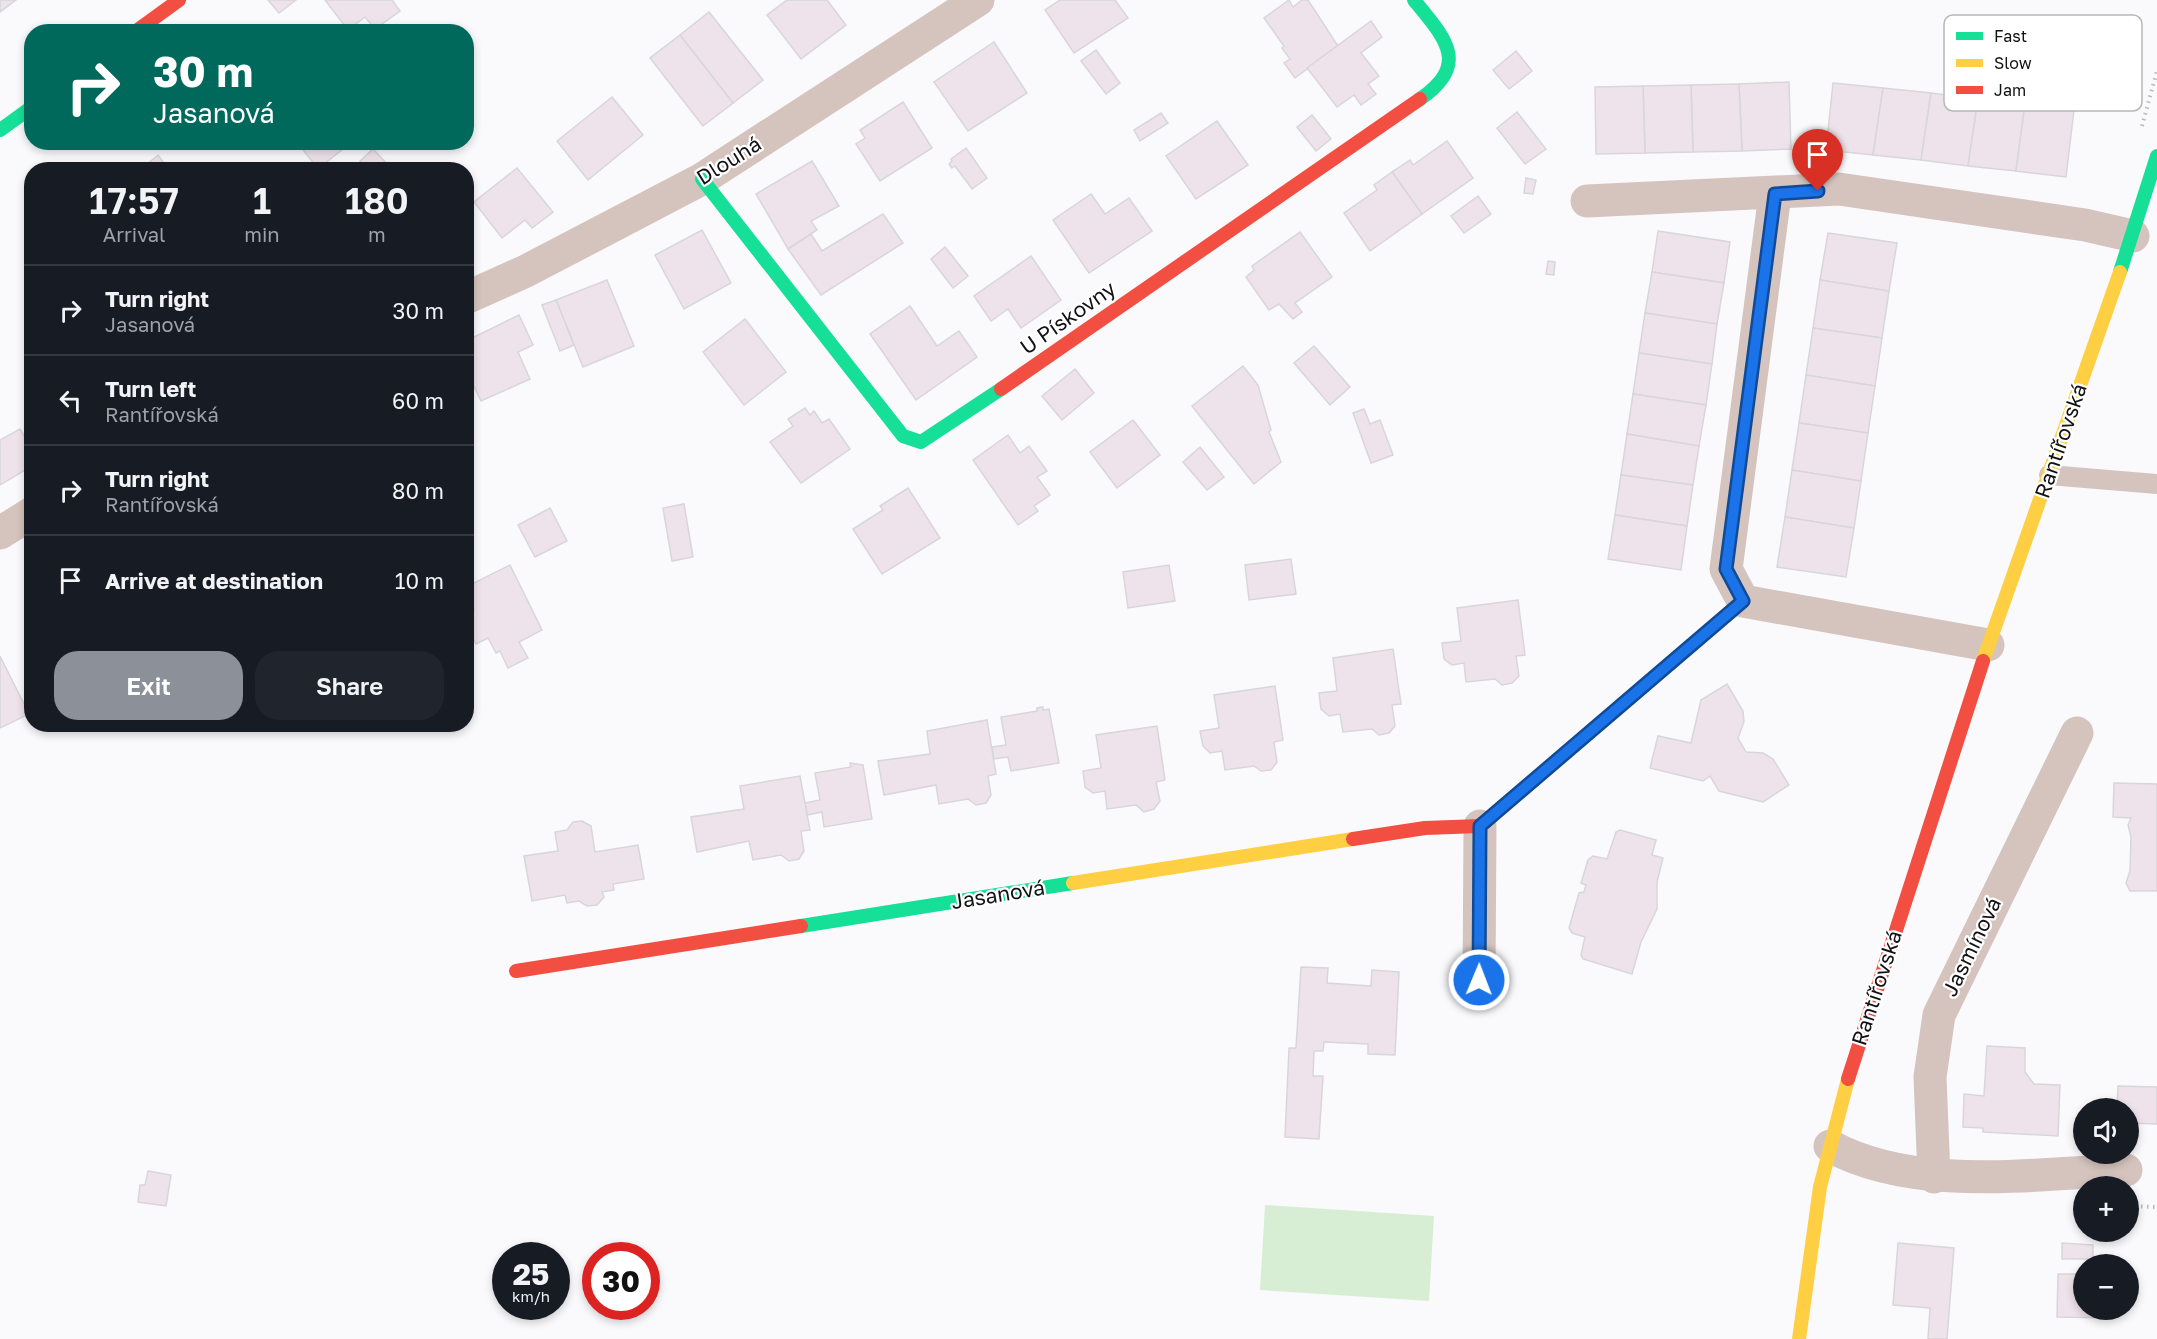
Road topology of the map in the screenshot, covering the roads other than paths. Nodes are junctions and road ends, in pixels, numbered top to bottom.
1 (179, 0) edge
2 (978, 0) edge
3 (1414, 0) edge
4 (146, 24) edge
5 (24, 113) edge
6 (0, 130) edge
7 (2157, 156) edge
8 (702, 179) junction
9 (1775, 194) junction
10 (1587, 201) dead end
11 (2133, 236) junction
12 (474, 294) edge
13 (2049, 475) junction
14 (2157, 484) edge
15 (24, 518) edge
16 (0, 533) edge
17 (1743, 601) junction
18 (1988, 645) junction
19 (2077, 734) dead end
20 (1480, 826) junction
21 (516, 971) dead end
22 (1479, 980) dead end
23 (1830, 1146) junction
24 (2126, 1170) dead end
25 (1934, 1177) junction
26 (1799, 1339) edge

1 - 4 street
2 - 8 street, Dlouhá
3 - 8 street, U Pískovny
5 - 6 street
7 - 11 street, Rantířovská
8 - 12 street, Dlouhá
9 - 10 street
9 - 11 street
9 - 17 street
11 - 13 street, Rantířovská
13 - 14 lane
13 - 18 street, Rantířovská
15 - 16 street
17 - 18 street
17 - 20 street
18 - 23 street, Rantířovská
19 - 25 street, Jasmínová
20 - 21 street, Jasanová
20 - 22 street
23 - 25 street
23 - 26 street, Rantířovská
24 - 25 street

